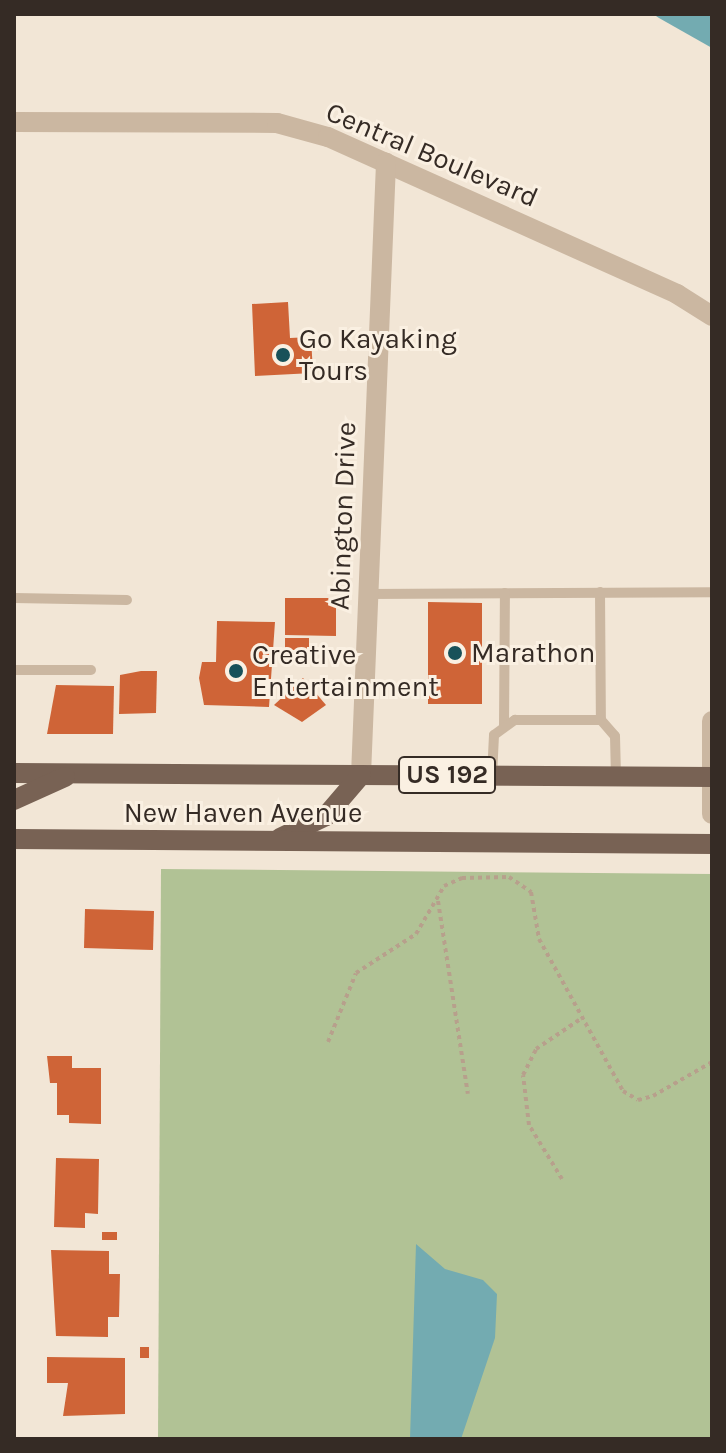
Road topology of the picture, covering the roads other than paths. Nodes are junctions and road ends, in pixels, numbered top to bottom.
1 (14, 122) edge
2 (386, 163) junction
3 (712, 316) edge
4 (600, 592) junction
5 (712, 592) edge
6 (505, 593) junction
7 (368, 594) junction
8 (14, 598) edge
9 (127, 600) dead end
10 (14, 670) edge
11 (91, 670) dead end
12 (601, 720) junction
13 (712, 721) edge
14 (504, 727) junction
15 (14, 773) edge
16 (72, 774) junction
17 (361, 775) junction
18 (492, 776) junction
19 (616, 776) junction
20 (711, 777) edge
21 (14, 800) edge
22 (712, 814) edge
23 (14, 839) edge
24 (272, 842) junction
25 (712, 844) edge

1 - 2 street, Central Boulevard
2 - 3 street, Central Boulevard
2 - 7 street, Abington Drive
4 - 5 lane
4 - 6 lane
4 - 12 lane
6 - 7 lane
6 - 14 lane
7 - 17 street, Abington Drive
8 - 9 lane
10 - 11 lane
12 - 14 lane
12 - 19 lane
13 - 20 street
14 - 18 lane
15 - 16 main road, New Haven Avenue / US 192
16 - 17 main road, New Haven Avenue / US 192
16 - 21 main road
17 - 18 main road, New Haven Avenue / US 192
17 - 24 main road
18 - 19 main road, New Haven Avenue / US 192
19 - 20 main road, New Haven Avenue / US 192
20 - 22 street
23 - 24 main road, New Haven Avenue
24 - 25 main road, New Haven Avenue

